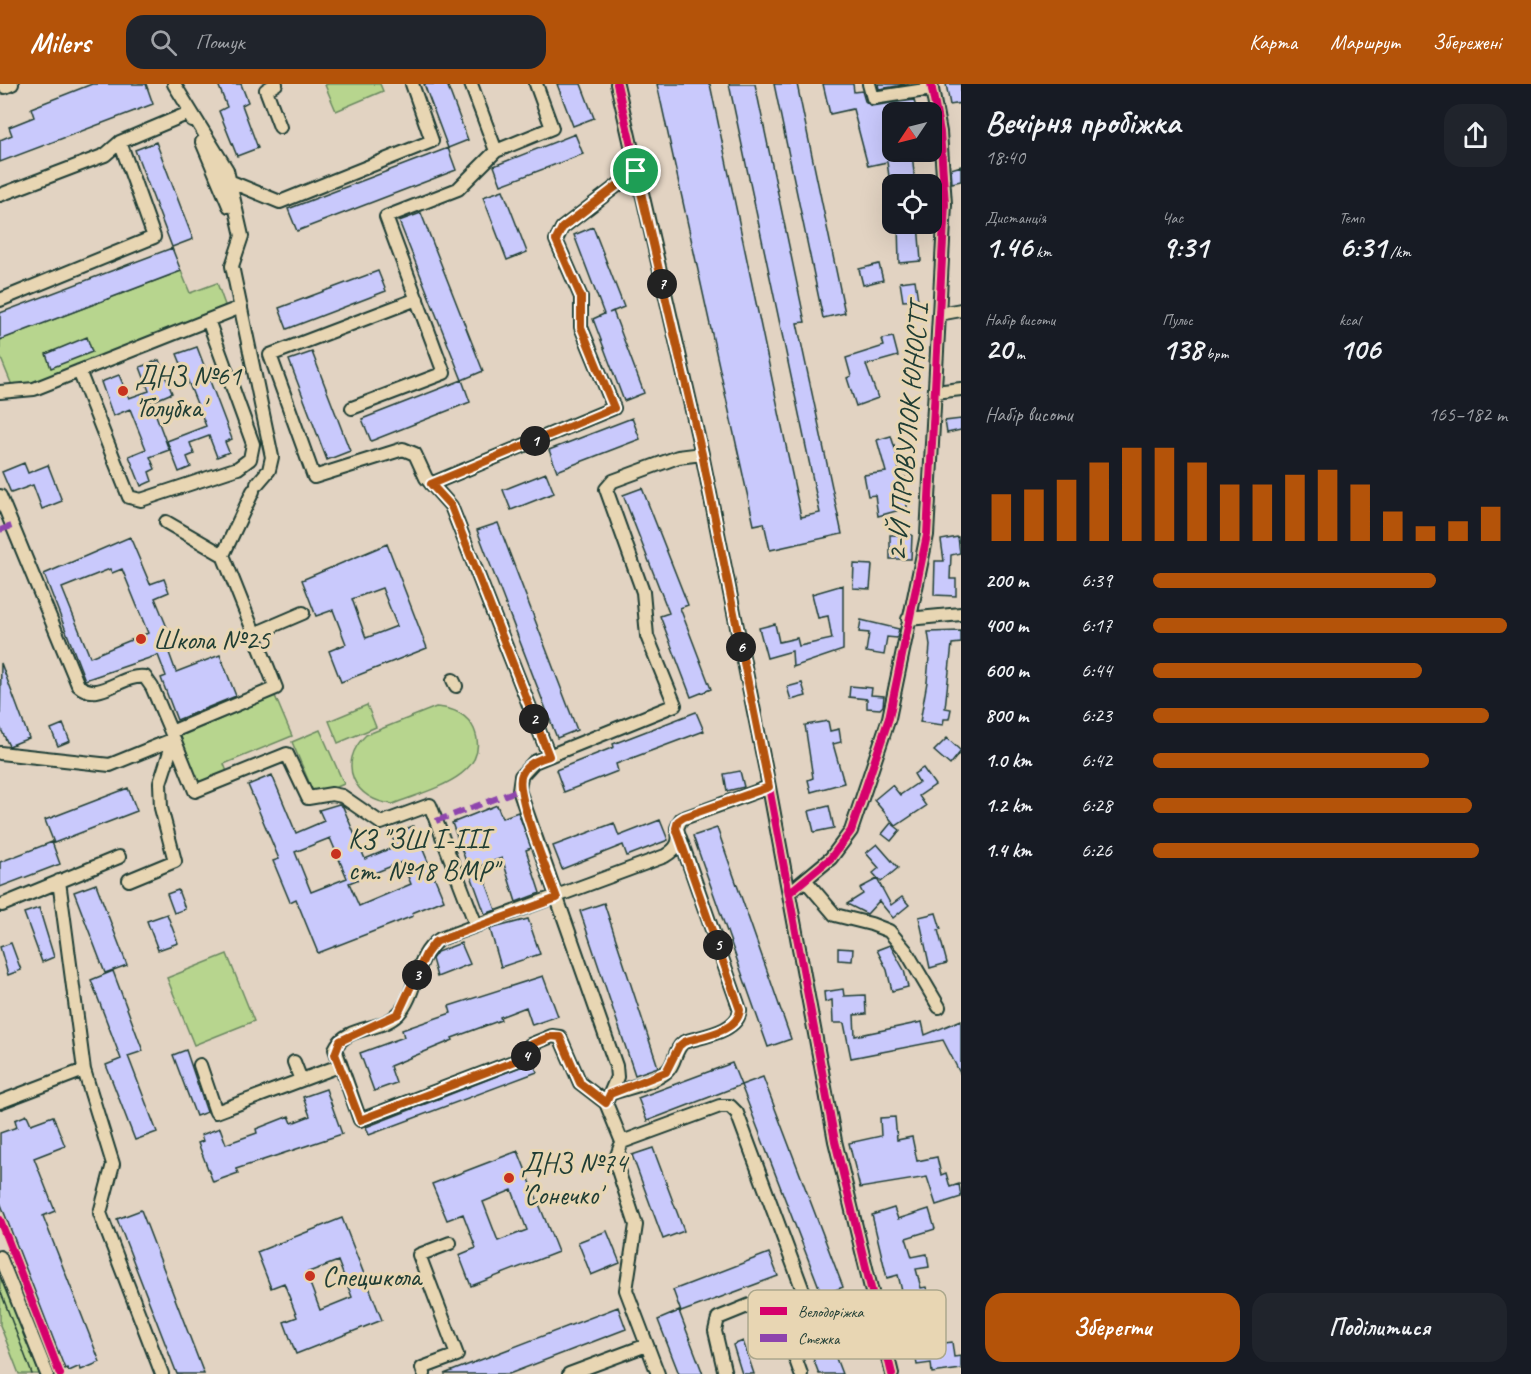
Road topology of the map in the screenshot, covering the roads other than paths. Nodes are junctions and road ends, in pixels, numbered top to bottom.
1 (1, 84) edge
2 (12, 84) edge
3 (174, 84) edge
4 (276, 84) edge
5 (412, 84) edge
6 (471, 84) edge
7 (536, 84) edge
8 (617, 84) edge
9 (869, 84) edge
10 (927, 87) edge
11 (189, 113) junction
12 (280, 127) dead end
13 (120, 142) junction
14 (496, 151) junction
15 (636, 171) junction
16 (229, 181) junction
17 (0, 195) edge
18 (242, 236) junction
19 (417, 299) junction
20 (0, 300) edge
21 (241, 307) junction
22 (961, 310) edge
23 (939, 314) junction
24 (208, 320) junction
25 (79, 371) junction
26 (961, 389) edge
27 (0, 392) edge
28 (935, 392) junction
29 (352, 408) dead end
30 (702, 454) junction
31 (431, 484) junction
32 (0, 496) edge
33 (166, 522) dead end
34 (223, 555) junction
35 (303, 613) dead end
36 (961, 614) edge
37 (908, 619) junction
38 (254, 634) junction
39 (172, 736) junction
40 (0, 753) edge
41 (549, 756) junction
42 (769, 787) junction
43 (680, 838) junction
44 (119, 857) dead end
45 (129, 880) dead end
46 (59, 881) junction
47 (806, 881) junction
48 (789, 893) junction
49 (557, 898) junction
50 (2, 905) dead end
51 (476, 925) junction
52 (939, 1007) dead end
53 (294, 1062) dead end
54 (200, 1065) dead end
55 (339, 1066) junction
56 (84, 1070) junction
57 (301, 1080) junction
58 (608, 1098) junction
59 (0, 1102) edge
60 (622, 1142) junction
61 (450, 1243) dead end
62 (0, 1257) edge
63 (803, 1290) edge
64 (872, 1290) edge
65 (748, 1306) edge
66 (646, 1344) junction
67 (796, 1359) edge
68 (888, 1359) edge
69 (47, 1374) edge
70 (162, 1374) edge
71 (424, 1374) edge
72 (569, 1374) edge
73 (658, 1374) edge
74 (725, 1374) edge
75 (801, 1374) edge
76 (892, 1374) edge

1 - 2 street
3 - 11 street
4 - 12 street
5 - 16 street
6 - 14 street
7 - 14 street
8 - 15 street
9 - 10 street
10 - 23 street, 2-Й ПРОВУЛОК ЮНОСТІ
11 - 13 street
11 - 16 street
11 - 18 street
13 - 17 street
13 - 20 street
14 - 19 street
15 - 30 street
15 - 31 street
16 - 18 street
18 - 21 street
19 - 29 street
19 - 31 street
21 - 24 street
21 - 34 street
22 - 23 street
23 - 28 street, 2-Й ПРОВУЛОК ЮНОСТІ
24 - 25 street
24 - 25 street
25 - 27 street
26 - 28 street
28 - 37 street, 2-Й ПРОВУЛОК ЮНОСТІ
30 - 41 street
30 - 42 street
31 - 41 street
32 - 39 street
33 - 34 street
34 - 38 street
35 - 38 street
36 - 37 street
37 - 47 street, 2-Й ПРОВУЛОК ЮНОСТІ
38 - 39 street
39 - 40 street
39 - 45 street
39 - 51 street
41 - 49 street
42 - 43 street
42 - 48 street
43 - 49 street
43 - 58 street
44 - 46 street
46 - 50 street
46 - 56 street
47 - 48 street, 2-Й ПРОВУЛОК ЮНОСТІ
47 - 52 street
48 - 64 street
49 - 51 street
49 - 58 street
51 - 55 street
53 - 57 street
54 - 57 street
55 - 57 street
55 - 58 street
56 - 59 street
56 - 70 street
58 - 60 street
60 - 63 street
60 - 66 street
61 - 71 street
62 - 69 street
65 - 74 street
66 - 72 street
66 - 73 street
67 - 75 street
68 - 76 street

